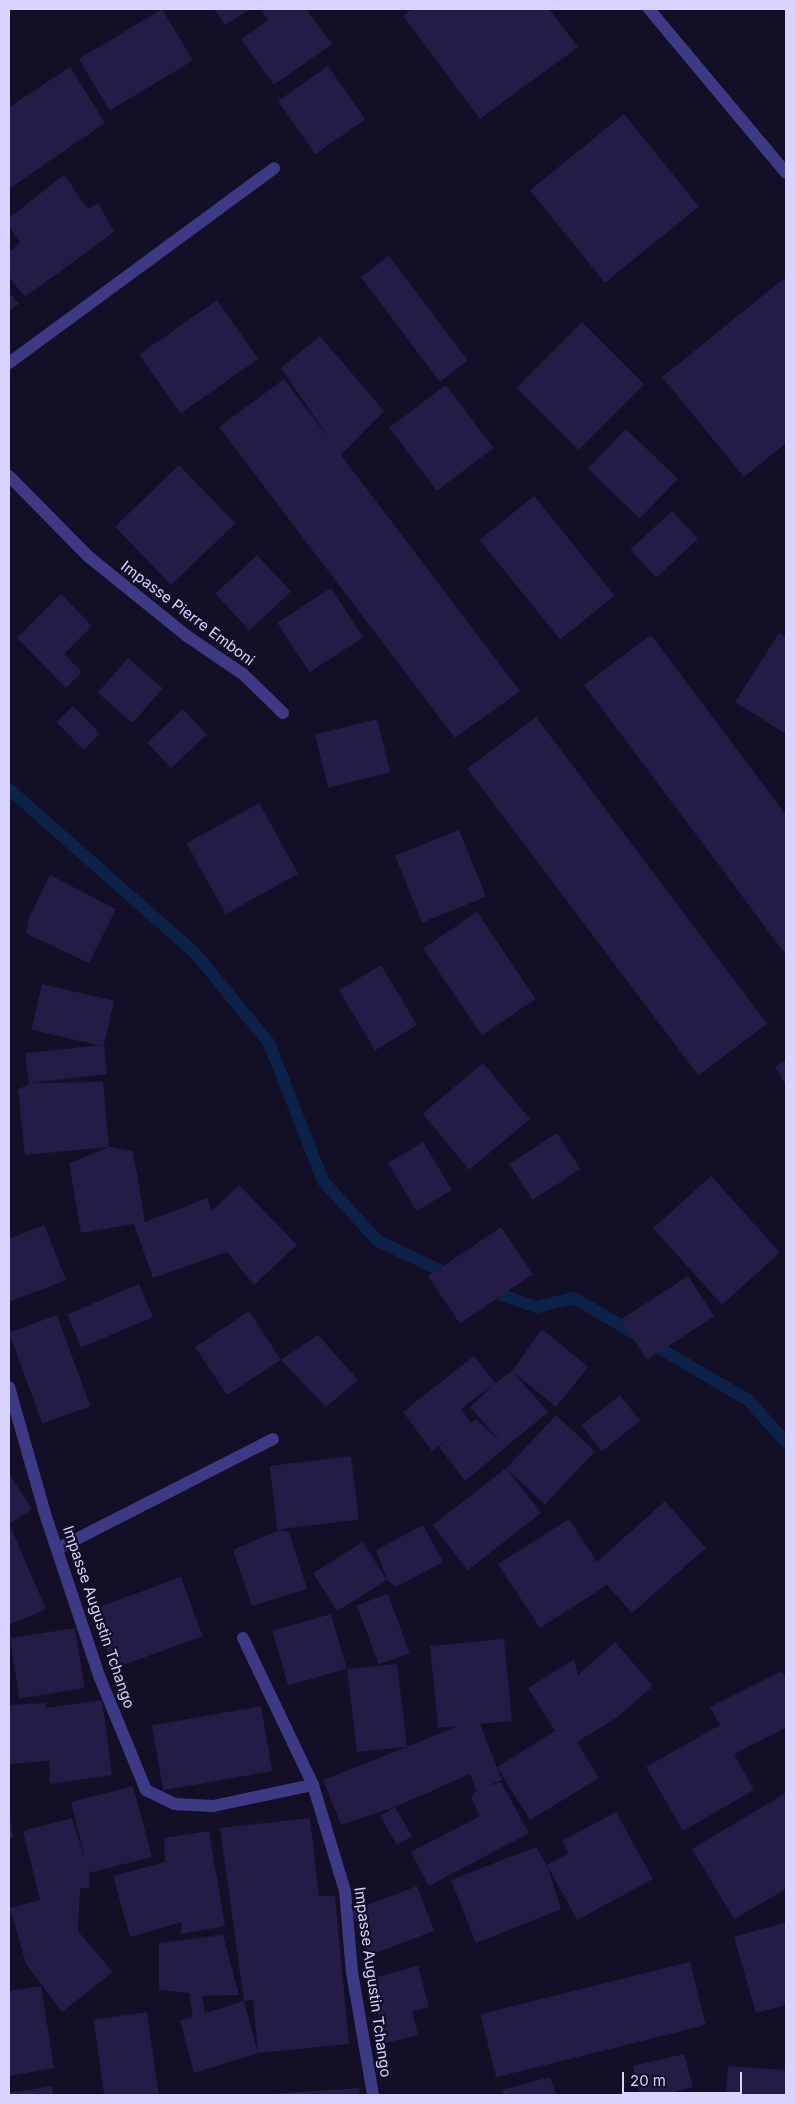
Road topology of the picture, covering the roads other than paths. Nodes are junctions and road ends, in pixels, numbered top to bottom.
1 (649, 9) edge
2 (274, 168) dead end
3 (786, 173) edge
4 (9, 363) edge
5 (9, 476) edge
6 (283, 713) dead end
7 (9, 1387) edge
8 (273, 1439) dead end
9 (59, 1548) junction
10 (243, 1638) dead end
11 (313, 1785) junction
12 (373, 2095) edge

1 - 3 street
2 - 4 street
5 - 6 street, Impasse Pierre Emboni
7 - 9 street, Impasse Augustin Tchango
8 - 9 street
9 - 11 street, Impasse Augustin Tchango
10 - 11 street
11 - 12 street, Impasse Augustin Tchango

